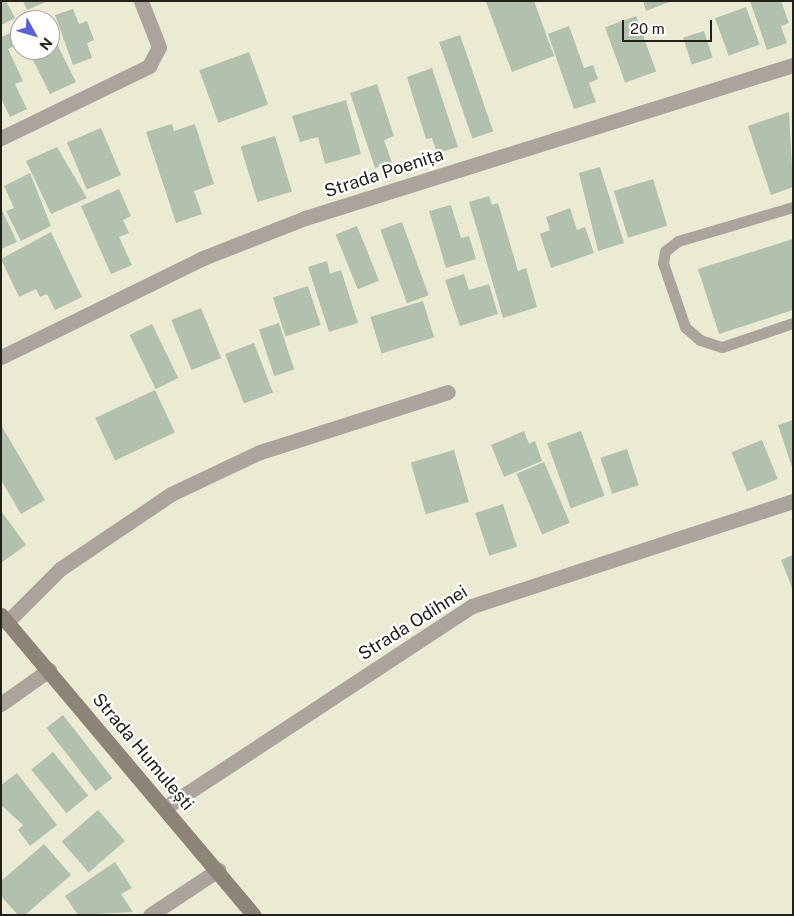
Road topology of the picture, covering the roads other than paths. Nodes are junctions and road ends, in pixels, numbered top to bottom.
1 (142, 1) edge
2 (793, 65) edge
3 (1, 138) edge
4 (793, 207) edge
5 (793, 323) edge
6 (1, 357) edge
7 (448, 392) dead end
8 (793, 501) edge
9 (4, 619) edge
10 (49, 670) junction
11 (1, 704) edge
12 (166, 807) junction
13 (218, 870) junction
14 (150, 915) edge
15 (254, 915) edge

1 - 3 street
2 - 6 street, Strada Poenița
4 - 5 lane
7 - 9 street
8 - 12 street, Strada Odihnei
9 - 10 street, Strada Humulești
10 - 11 street
10 - 12 street, Strada Humulești
12 - 13 street, Strada Humulești
13 - 14 street
13 - 15 street, Strada Humulești

